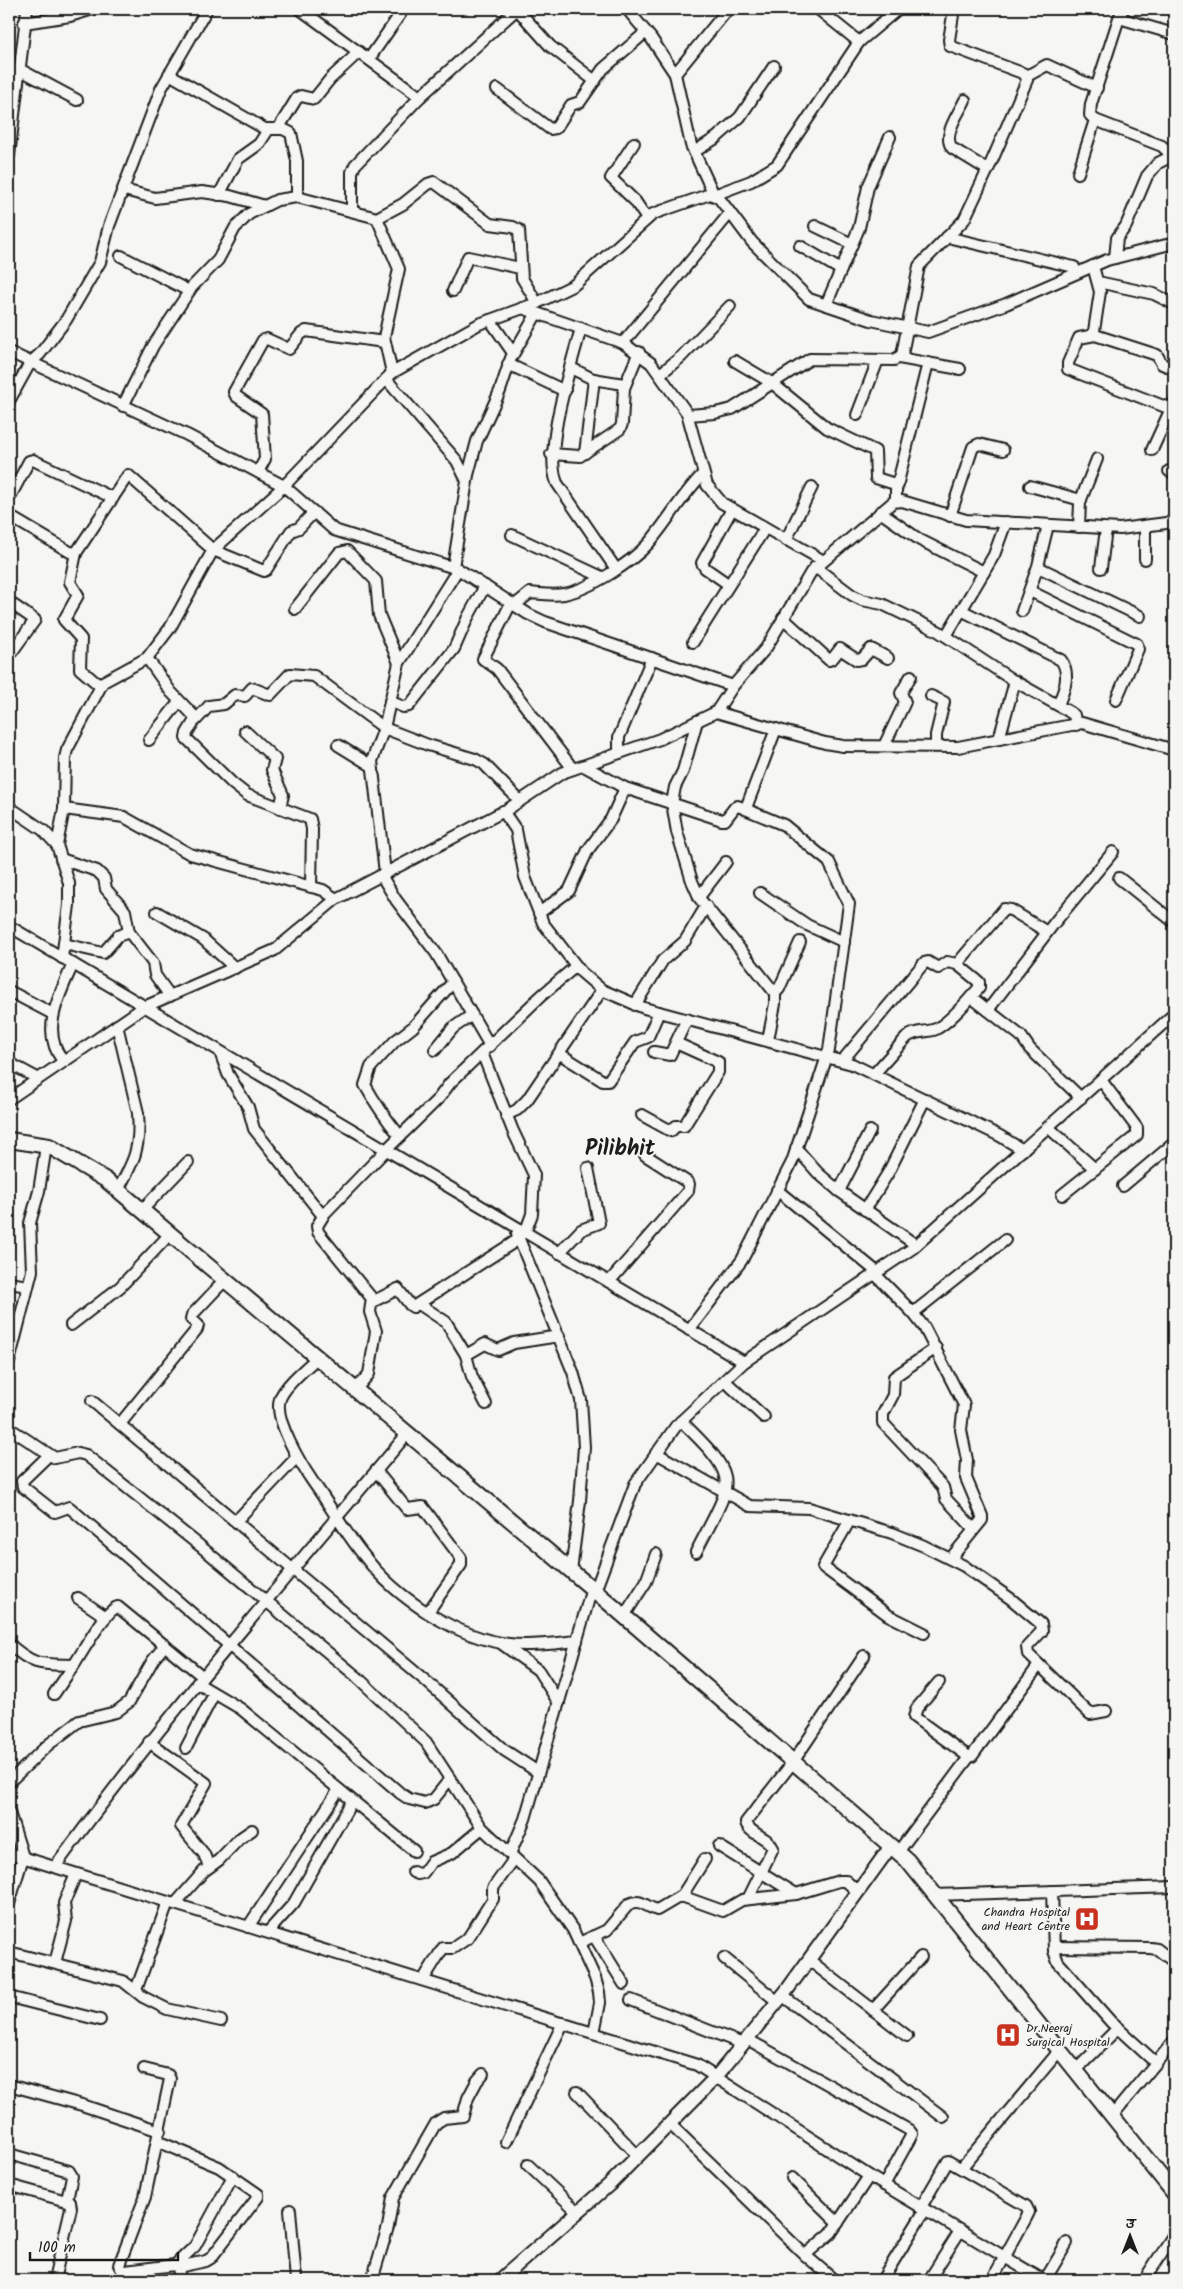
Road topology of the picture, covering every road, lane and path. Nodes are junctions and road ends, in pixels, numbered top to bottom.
1 (27, 9) edge
2 (93, 9) edge
3 (207, 9) edge
4 (300, 9) edge
5 (627, 9) edge
6 (728, 9) edge
7 (818, 9) edge
8 (898, 9) edge
9 (954, 9) edge
10 (512, 10) edge
11 (71, 12) edge
12 (401, 13) dead end
13 (1121, 13) edge
14 (24, 23) junction
15 (646, 32) junction
16 (1174, 34) edge
17 (860, 42) junction
18 (359, 52) junction
19 (369, 59) junction
20 (774, 66) dead end
21 (15, 73) edge
22 (169, 74) junction
23 (675, 74) junction
24 (1027, 76) junction
25 (595, 81) junction
26 (1097, 88) junction
27 (497, 89) dead end
28 (420, 97) junction
29 (77, 100) dead end
30 (965, 100) dead end
31 (1096, 120) junction
32 (273, 130) junction
33 (890, 137) dead end
34 (634, 143) dead end
35 (694, 152) junction
36 (9, 156) edge
37 (1173, 156) edge
38 (988, 170) junction
39 (1078, 173) dead end
40 (124, 190) junction
41 (219, 194) junction
42 (714, 195) junction
43 (298, 197) junction
44 (265, 206) junction
45 (352, 211) junction
46 (730, 212) junction
47 (377, 218) junction
48 (647, 219) junction
49 (815, 226) dead end
50 (947, 237) junction
51 (1174, 243) edge
52 (852, 244) junction
53 (800, 246) dead end
54 (121, 256) dead end
55 (1115, 258) junction
56 (1093, 266) junction
57 (520, 268) junction
58 (840, 270) junction
59 (1074, 274) junction
60 (1098, 282) junction
61 (190, 291) junction
62 (453, 291) dead end
63 (1174, 304) edge
64 (826, 305) junction
65 (730, 306) dead end
66 (537, 308) junction
67 (490, 320) junction
68 (906, 327) junction
69 (580, 328) junction
70 (1095, 335) junction
71 (384, 342) junction
72 (623, 343) junction
73 (9, 352) edge
74 (639, 352) junction
75 (513, 353) junction
76 (899, 358) junction
77 (878, 360) junction
78 (735, 361) dead end
79 (928, 363) junction
80 (30, 364) junction
81 (508, 364) junction
82 (571, 368) junction
83 (960, 369) dead end
84 (1174, 369) edge
85 (660, 374) junction
86 (389, 376) junction
87 (594, 379) junction
88 (772, 383) junction
89 (624, 384) junction
90 (565, 391) junction
91 (10, 394) edge
92 (1173, 405) edge
93 (123, 406) junction
94 (688, 415) junction
95 (857, 415) dead end
96 (1002, 450) dead end
97 (1152, 450) dead end
98 (585, 453) junction
99 (552, 454) junction
100 (1097, 458) dead end
101 (258, 472) junction
102 (703, 474) junction
103 (467, 481) junction
104 (898, 485) junction
105 (284, 486) junction
106 (1030, 486) dead end
107 (812, 487) dead end
108 (112, 498) junction
109 (9, 499) edge
110 (1081, 500) junction
111 (896, 501) junction
112 (732, 509) junction
113 (314, 512) junction
114 (880, 512) junction
115 (9, 516) edge
116 (950, 516) junction
117 (1006, 522) junction
118 (1174, 522) edge
119 (1048, 525) junction
120 (1145, 526) junction
121 (1079, 527) junction
122 (766, 528) junction
123 (1106, 528) junction
124 (512, 535) dead end
125 (786, 540) junction
126 (213, 550) junction
127 (76, 553) junction
128 (1145, 559) dead end
129 (819, 564) junction
130 (1038, 567) junction
131 (456, 568) junction
132 (1101, 568) dead end
133 (616, 569) junction
134 (984, 572) junction
135 (602, 577) junction
136 (728, 584) junction
137 (485, 586) junction
138 (1030, 591) junction
139 (9, 602) edge
140 (513, 604) junction
141 (295, 608) dead end
142 (961, 610) junction
143 (1022, 611) dead end
144 (1140, 616) dead end
145 (783, 618) junction
146 (946, 636) junction
147 (693, 642) dead end
148 (9, 656) edge
149 (146, 658) junction
150 (652, 658) junction
151 (888, 658) dead end
152 (400, 663) junction
153 (911, 676) dead end
154 (1015, 681) junction
155 (100, 686) junction
156 (733, 686) junction
157 (931, 696) dead end
158 (1116, 700) dead end
159 (390, 701) junction
160 (180, 702) junction
161 (1058, 705) junction
162 (716, 712) junction
163 (196, 720) junction
164 (697, 721) junction
165 (1076, 725) junction
166 (384, 728) junction
167 (776, 729) junction
168 (245, 731) dead end
169 (999, 739) junction
170 (149, 740) dead end
171 (338, 745) dead end
172 (884, 746) junction
173 (936, 746) junction
174 (1174, 750) edge
175 (619, 753) junction
176 (372, 766) junction
177 (584, 766) junction
178 (573, 770) junction
179 (625, 788) junction
180 (520, 801) junction
181 (672, 803) junction
182 (9, 808) edge
183 (280, 808) junction
184 (746, 808) junction
185 (64, 809) junction
186 (503, 811) junction
187 (57, 845) junction
188 (1113, 852) dead end
189 (62, 860) junction
190 (726, 862) dead end
191 (383, 874) junction
192 (1119, 878) dead end
193 (311, 886) junction
194 (760, 893) dead end
195 (699, 897) junction
196 (336, 899) junction
197 (706, 906) junction
198 (157, 912) dead end
199 (539, 913) junction
200 (1174, 922) edge
201 (9, 926) edge
202 (130, 932) junction
203 (1048, 932) junction
204 (800, 942) dead end
205 (844, 942) junction
206 (64, 944) junction
207 (62, 958) junction
208 (73, 964) junction
209 (957, 964) junction
210 (576, 966) junction
211 (235, 968) junction
212 (453, 982) junction
213 (602, 990) junction
214 (9, 991) edge
215 (775, 993) junction
216 (170, 996) junction
217 (971, 996) junction
218 (635, 1005) junction
219 (144, 1007) junction
220 (988, 1010) junction
221 (659, 1012) junction
222 (53, 1014) junction
223 (1174, 1014) edge
224 (472, 1015) junction
225 (687, 1019) junction
226 (117, 1025) junction
227 (768, 1040) junction
228 (676, 1043) junction
229 (486, 1049) junction
230 (435, 1050) dead end
231 (220, 1052) junction
232 (654, 1052) dead end
233 (560, 1054) junction
234 (827, 1057) junction
235 (63, 1061) junction
236 (842, 1061) junction
237 (9, 1063) edge
238 (874, 1074) junction
239 (37, 1078) junction
240 (1101, 1080) junction
241 (1081, 1098) junction
242 (9, 1099) edge
243 (925, 1100) junction
244 (506, 1115) junction
245 (642, 1115) dead end
246 (1048, 1127) junction
247 (870, 1131) dead end
248 (400, 1136) junction
249 (9, 1140) edge
250 (1174, 1143) edge
251 (46, 1146) junction
252 (796, 1148) junction
253 (386, 1150) junction
254 (1023, 1150) junction
255 (645, 1154) dead end
256 (188, 1162) dead end
257 (588, 1168) dead end
258 (1095, 1169) junction
259 (1123, 1186) dead end
260 (118, 1190) junction
261 (778, 1190) junction
262 (838, 1191) junction
263 (1062, 1195) dead end
264 (142, 1210) junction
265 (865, 1210) junction
266 (323, 1216) junction
267 (171, 1233) junction
268 (522, 1236) junction
269 (1004, 1240) dead end
270 (916, 1245) junction
271 (559, 1252) junction
272 (876, 1273) junction
273 (226, 1279) junction
274 (609, 1282) junction
275 (9, 1283) edge
276 (28, 1286) junction
277 (372, 1298) junction
278 (419, 1304) junction
279 (915, 1315) junction
280 (72, 1325) dead end
281 (689, 1330) junction
282 (559, 1336) junction
283 (936, 1348) junction
284 (466, 1355) junction
285 (318, 1357) junction
286 (9, 1362) edge
287 (744, 1362) junction
288 (724, 1380) junction
289 (356, 1389) junction
290 (92, 1400) dead end
291 (486, 1404) dead end
292 (764, 1417) dead end
293 (681, 1420) junction
294 (120, 1424) junction
295 (9, 1428) edge
296 (408, 1433) junction
297 (656, 1454) junction
298 (49, 1455) junction
299 (296, 1458) junction
300 (376, 1471) junction
301 (726, 1493) junction
302 (338, 1516) junction
303 (850, 1520) junction
304 (236, 1521) junction
305 (974, 1529) junction
306 (696, 1552) dead end
307 (656, 1554) dead end
308 (951, 1558) junction
309 (292, 1570) junction
310 (571, 1571) junction
311 (593, 1589) junction
312 (78, 1598) dead end
313 (266, 1601) junction
314 (428, 1612) junction
315 (624, 1616) junction
316 (106, 1617) junction
317 (924, 1633) dead end
318 (577, 1641) junction
319 (500, 1642) junction
320 (9, 1644) edge
321 (165, 1645) junction
322 (228, 1645) junction
323 (864, 1656) dead end
324 (74, 1665) junction
325 (1039, 1665) junction
326 (200, 1680) junction
327 (939, 1682) dead end
328 (54, 1694) dead end
329 (214, 1694) junction
330 (559, 1704) junction
331 (1106, 1712) dead end
332 (149, 1742) junction
333 (186, 1748) dead end
334 (969, 1757) junction
335 (793, 1762) junction
336 (538, 1772) junction
337 (450, 1779) junction
338 (9, 1782) edge
339 (338, 1791) junction
340 (352, 1801) junction
341 (9, 1812) edge
342 (482, 1828) junction
343 (252, 1830) dead end
344 (720, 1846) dead end
345 (894, 1849) junction
346 (414, 1851) dead end
347 (9, 1853) edge
348 (512, 1856) junction
349 (23, 1857) junction
350 (705, 1859) dead end
351 (209, 1866) junction
352 (54, 1867) junction
353 (414, 1872) dead end
354 (762, 1872) junction
355 (76, 1874) junction
356 (1174, 1887) edge
357 (858, 1892) junction
358 (1052, 1892) junction
359 (796, 1894) junction
360 (935, 1895) junction
361 (681, 1897) junction
362 (748, 1899) junction
363 (172, 1903) junction
364 (9, 1904) edge
365 (248, 1926) junction
366 (268, 1932) junction
367 (594, 1936) junction
368 (577, 1938) junction
369 (1054, 1947) junction
370 (9, 1952) edge
371 (921, 1956) dead end
372 (724, 1958) dead end
373 (809, 1960) junction
374 (1174, 1962) edge
375 (55, 1963) junction
376 (423, 1980) junction
377 (624, 1984) dead end
378 (136, 1990) junction
379 (9, 1998) edge
380 (780, 1999) junction
381 (631, 2000) dead end
382 (873, 2010) junction
383 (100, 2020) dead end
384 (221, 2021) dead end
385 (563, 2023) junction
386 (1118, 2028) junction
387 (594, 2033) junction
388 (908, 2036) dead end
389 (745, 2041) junction
390 (1174, 2041) edge
391 (1060, 2050) junction
392 (1156, 2063) junction
393 (144, 2069) dead end
394 (1076, 2070) junction
395 (484, 2074) dead end
396 (716, 2076) junction
397 (9, 2084) edge
398 (577, 2092) dead end
399 (1112, 2116) junction
400 (943, 2117) dead end
401 (670, 2124) junction
402 (158, 2136) junction
403 (506, 2142) dead end
404 (9, 2154) edge
405 (638, 2156) junction
406 (528, 2164) dead end
407 (962, 2167) junction
408 (233, 2176) junction
409 (869, 2176) junction
410 (792, 2178) dead end
411 (9, 2185) edge
412 (884, 2185) junction
413 (1174, 2193) edge
414 (67, 2200) junction
415 (923, 2208) junction
416 (290, 2210) dead end
417 (578, 2212) junction
418 (838, 2223) junction
419 (960, 2231) junction
420 (1174, 2234) edge
421 (1067, 2243) dead end
422 (805, 2255) junction
423 (1005, 2257) junction
424 (177, 2266) junction
425 (54, 2280) edge
426 (180, 2280) edge
427 (296, 2280) edge
428 (372, 2280) edge
429 (500, 2280) edge
430 (834, 2280) edge
431 (882, 2280) edge
432 (929, 2280) edge
433 (992, 2280) edge
434 (1044, 2280) edge
435 (1144, 2280) edge

1 - 14 street
2 - 11 street
3 - 22 street
4 - 18 street
5 - 15 street
6 - 23 street
7 - 17 street
8 - 17 street
9 - 24 street
10 - 25 street
10 - 28 street
11 - 14 street
12 - 19 street
13 - 16 street
13 - 26 street
14 - 21 street
15 - 23 street
15 - 25 street
17 - 42 street
18 - 19 street
18 - 32 street
19 - 28 street
20 - 35 street
21 - 29 street
21 - 36 street
22 - 32 street
22 - 40 street
23 - 35 street
24 - 26 street
24 - 38 street
25 - 27 street
26 - 31 street
28 - 45 street
30 - 38 street
31 - 37 street
31 - 39 street
32 - 41 street
32 - 43 street
33 - 52 street
34 - 48 street
35 - 42 street
37 - 55 street
38 - 50 street
40 - 41 street
40 - 80 street
41 - 44 street
42 - 46 street
42 - 48 street
43 - 44 street
43 - 45 street
44 - 61 street
45 - 47 street
46 - 64 street
46 - 72 street
47 - 57 street
47 - 71 street
48 - 66 street
49 - 52 street
50 - 59 street
50 - 68 street
51 - 55 street
52 - 58 street
53 - 58 street
54 - 61 street
55 - 56 street
56 - 59 street
56 - 60 street
57 - 62 street
57 - 66 street
58 - 64 street
59 - 68 street
60 - 63 street
60 - 70 street
61 - 93 street
64 - 68 street
65 - 85 street
66 - 67 street
66 - 69 street
66 - 75 street
67 - 75 street
67 - 86 street
68 - 76 street
69 - 72 street
69 - 82 street
70 - 84 street
70 - 92 street
71 - 86 street
71 - 101 street
72 - 74 street
73 - 80 street
74 - 85 street
74 - 89 street
75 - 81 street
76 - 77 street
76 - 79 street
77 - 88 street
77 - 95 street
78 - 88 street
79 - 83 street
79 - 104 street
80 - 91 street
80 - 93 street
81 - 90 street
81 - 103 street
82 - 87 street
82 - 90 street
85 - 94 street
86 - 103 street
86 - 105 street
87 - 89 street
87 - 98 street
88 - 94 street
88 - 104 street
89 - 98 street
90 - 99 street
92 - 97 street
93 - 101 street
94 - 102 street
96 - 116 street
98 - 99 street
99 - 133 street
100 - 110 street
101 - 105 street
102 - 112 street
102 - 133 street
103 - 131 street
104 - 111 street
105 - 113 street
105 - 126 street
106 - 110 street
107 - 125 street
108 - 109 street
108 - 126 street
108 - 127 street
110 - 121 street
111 - 114 street
111 - 116 street
112 - 122 street
112 - 136 street
113 - 126 street
113 - 131 street
114 - 129 street
114 - 134 street
115 - 127 street
116 - 117 street
117 - 119 street
117 - 134 street
118 - 120 street
119 - 121 street
119 - 130 street
120 - 123 street
120 - 128 street
121 - 123 street
122 - 125 street
122 - 136 street
123 - 132 street
124 - 135 street
125 - 129 street
126 - 149 street
127 - 155 street
129 - 145 street
129 - 146 street
130 - 138 street
130 - 144 street
131 - 137 street
131 - 152 street
133 - 135 street
134 - 142 street
135 - 140 street
136 - 147 street
137 - 140 street
137 - 159 street
138 - 143 street
138 - 158 street
139 - 148 street
140 - 150 street
140 - 178 street
141 - 152 street
142 - 146 street
142 - 161 street
145 - 151 street
145 - 156 street
146 - 154 street
149 - 155 street
149 - 160 street
150 - 156 street
150 - 175 street
152 - 159 street
153 - 172 street
154 - 161 street
154 - 169 street
155 - 185 street
156 - 162 street
157 - 173 street
159 - 166 street
160 - 163 street
160 - 170 street
161 - 165 street
162 - 164 street
162 - 167 street
163 - 166 street
163 - 183 street
164 - 175 street
164 - 181 street
165 - 169 street
165 - 174 street
166 - 176 street
166 - 180 street
167 - 172 street
167 - 184 street
168 - 183 street
169 - 173 street
171 - 176 street
172 - 173 street
175 - 177 street
176 - 191 street
177 - 178 street
177 - 179 street
178 - 180 street
179 - 181 street
179 - 199 street
180 - 186 street
181 - 184 street
181 - 195 street
182 - 187 street
183 - 193 street
184 - 205 street
185 - 187 street
185 - 193 street
186 - 191 street
186 - 199 street
187 - 189 street
188 - 203 street
189 - 202 street
189 - 206 street
190 - 195 street
191 - 196 street
191 - 212 street
192 - 200 street
193 - 196 street
194 - 205 street
195 - 197 street
196 - 211 street
197 - 215 street
197 - 218 street
198 - 211 street
199 - 210 street
201 - 207 street
202 - 206 street
202 - 216 street
203 - 209 street
203 - 220 street
204 - 215 street
205 - 234 street
206 - 207 street
207 - 208 street
208 - 219 street
208 - 222 street
209 - 217 street
209 - 236 street
210 - 213 street
210 - 229 street
211 - 216 street
212 - 224 street
212 - 248 street
213 - 218 street
213 - 233 street
214 - 222 street
215 - 227 street
216 - 219 street
217 - 220 street
217 - 238 street
218 - 221 street
219 - 226 street
219 - 231 street
220 - 241 street
221 - 225 street
221 - 233 street
222 - 235 street
223 - 240 street
224 - 229 street
224 - 230 street
225 - 227 street
225 - 228 street
226 - 235 street
226 - 260 street
227 - 234 street
228 - 232 street
228 - 245 street
229 - 244 street
229 - 248 street
231 - 253 street
231 - 266 street
233 - 244 street
234 - 236 street
234 - 252 street
235 - 239 street
236 - 238 street
237 - 239 street
238 - 243 street
239 - 242 street
240 - 241 street
240 - 258 street
241 - 246 street
243 - 254 street
243 - 265 street
244 - 268 street
246 - 254 street
246 - 258 street
247 - 262 street
248 - 253 street
249 - 251 main road
250 - 259 street
251 - 260 main road
251 - 276 street
252 - 261 street
252 - 262 street
253 - 266 street
253 - 268 street
254 - 270 street
255 - 274 street
256 - 264 street
257 - 271 street
258 - 263 street
260 - 264 main road
261 - 272 street
261 - 281 street
262 - 265 street
264 - 267 main road
265 - 270 street
266 - 277 street
267 - 273 main road
267 - 280 street
268 - 271 street
268 - 278 street
268 - 282 street
269 - 279 street
270 - 272 street
271 - 274 street
272 - 279 street
272 - 287 street
273 - 285 main road
273 - 294 street
274 - 281 street
275 - 276 street
276 - 286 street
277 - 278 street
277 - 289 street
278 - 284 street
279 - 283 street
281 - 287 street
282 - 284 street
282 - 310 street
283 - 305 street
283 - 305 street
284 - 291 street
285 - 289 main road
285 - 299 street
287 - 288 street
288 - 292 street
288 - 293 street
289 - 296 main road
290 - 294 street
293 - 297 street
293 - 301 street
294 - 304 street
295 - 298 street
296 - 300 street
296 - 310 main road
297 - 301 street
297 - 311 street
298 - 313 street
298 - 322 street
299 - 302 street
299 - 304 street
300 - 302 street
300 - 314 street
301 - 303 street
301 - 306 street
302 - 309 street
302 - 314 street
303 - 308 street
303 - 317 street
304 - 309 street
305 - 308 street
307 - 315 street
308 - 325 street
309 - 313 street
309 - 336 street
310 - 311 main road
311 - 315 main road
311 - 318 street
312 - 316 street
313 - 322 street
313 - 337 street
314 - 319 street
315 - 335 main road
316 - 321 street
316 - 324 street
318 - 319 street
318 - 330 street
319 - 330 street
320 - 324 street
321 - 326 street
321 - 338 street
322 - 326 street
322 - 337 street
323 - 335 street
324 - 328 street
325 - 331 street
325 - 334 street
326 - 329 street
326 - 332 street
327 - 334 street
329 - 333 street
329 - 339 street
330 - 336 street
332 - 351 street
332 - 352 street
334 - 345 street
335 - 345 main road
335 - 354 street
336 - 348 street
337 - 342 street
339 - 340 street
339 - 365 street
340 - 346 street
340 - 366 street
341 - 349 street
342 - 348 street
342 - 353 street
343 - 351 street
344 - 354 street
345 - 357 street
345 - 360 main road
347 - 349 street
348 - 368 street
348 - 376 street
349 - 352 street
349 - 364 street
350 - 361 street
351 - 363 street
352 - 355 street
354 - 359 street
354 - 362 street
355 - 363 street
355 - 375 street
356 - 358 street
357 - 359 street
357 - 373 street
358 - 360 street
358 - 369 street
359 - 362 street
360 - 391 main road
361 - 362 street
361 - 367 street
363 - 365 street
363 - 378 street
365 - 366 street
366 - 376 street
367 - 368 street
367 - 377 street
368 - 387 street
369 - 374 street
369 - 386 street
370 - 375 street
371 - 382 street
372 - 380 street
373 - 380 street
373 - 382 street
375 - 378 street
376 - 385 street
378 - 384 street
379 - 383 street
380 - 389 street
380 - 400 street
381 - 389 street
382 - 388 street
385 - 387 street
385 - 403 street
386 - 392 street
386 - 394 street
387 - 396 street
389 - 396 street
389 - 412 street
390 - 392 street
391 - 394 main road
391 - 407 street
392 - 399 street
393 - 402 street
394 - 399 main road
395 - 428 street
396 - 401 street
396 - 409 street
397 - 402 street
398 - 405 street
399 - 413 main road
401 - 405 street
401 - 422 street
402 - 408 street
402 - 424 street
404 - 414 street
405 - 417 street
406 - 417 street
407 - 415 street
407 - 423 street
408 - 424 street
408 - 424 street
409 - 412 street
409 - 418 street
410 - 418 street
411 - 414 street
412 - 415 street
414 - 425 street
415 - 419 street
415 - 431 street
416 - 427 street
417 - 429 street
418 - 422 street
419 - 423 street
419 - 432 street
420 - 435 street
421 - 434 street
422 - 430 street
423 - 433 street
423 - 434 street
424 - 426 street

